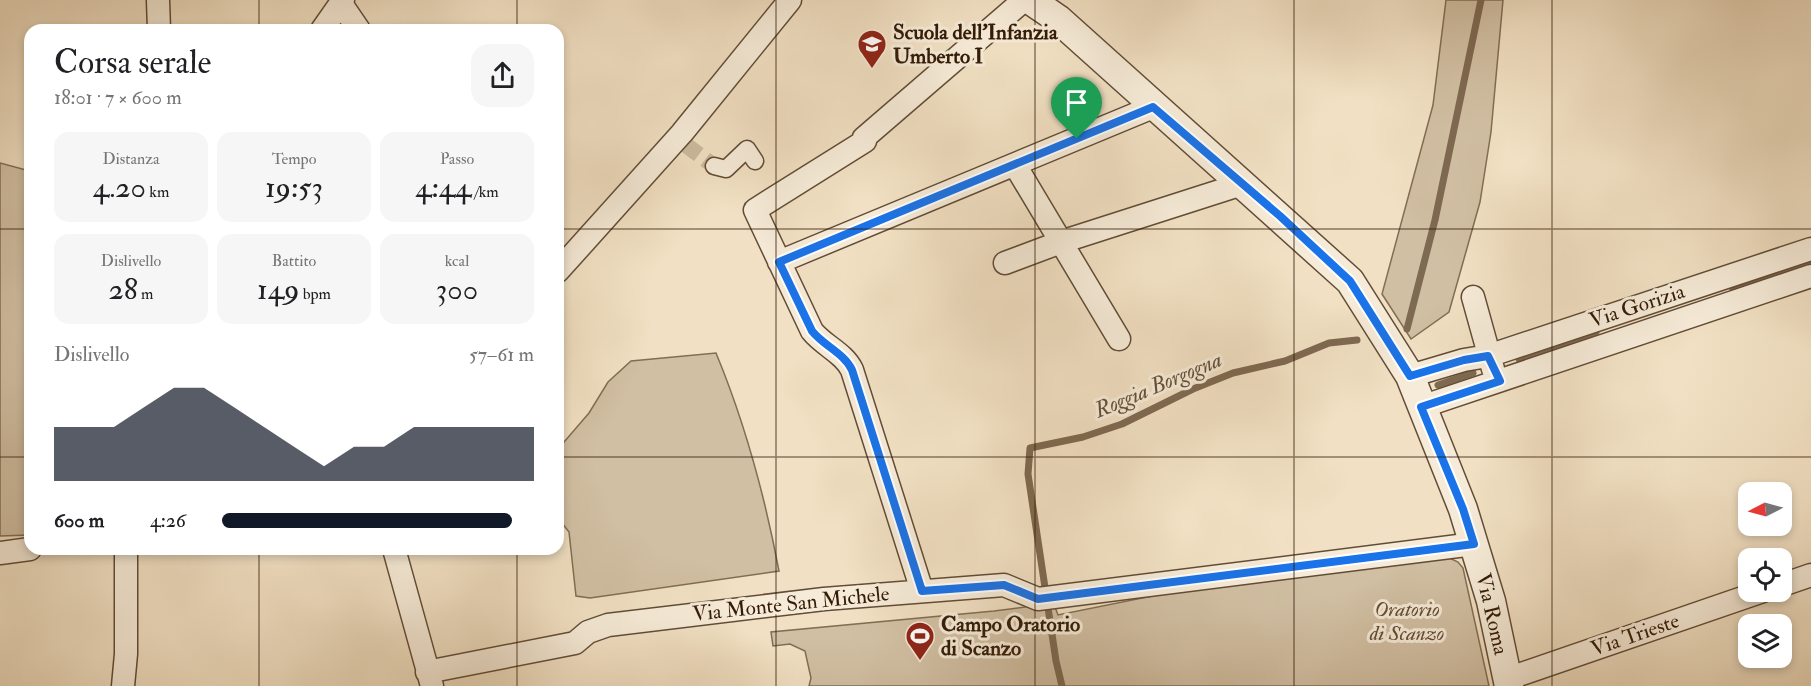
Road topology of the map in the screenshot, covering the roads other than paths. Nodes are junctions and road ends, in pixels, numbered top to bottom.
1 (158, 0) edge
2 (790, 0) edge
3 (1024, 0) edge
4 (1030, 0) edge
5 (343, 2) edge
6 (1051, 10) edge
7 (159, 24) edge
8 (326, 24) edge
9 (356, 24) edge
10 (1153, 107) junction
11 (755, 160) dead end
12 (1015, 165) junction
13 (714, 166) dead end
14 (1242, 184) junction
15 (1061, 242) junction
16 (1811, 249) edge
17 (1785, 256) junction
18 (779, 262) junction
19 (1005, 263) dead end
20 (564, 265) edge
21 (1802, 278) edge
22 (1473, 297) dead end
23 (1119, 339) dead end
24 (1488, 356) junction
25 (1410, 376) junction
26 (1500, 381) junction
27 (1421, 407) junction
28 (1474, 544) junction
29 (24, 550) edge
30 (0, 553) edge
31 (126, 555) edge
32 (396, 555) edge
33 (1811, 575) edge
34 (1792, 582) edge
35 (922, 591) junction
36 (1738, 600) edge
37 (429, 679) edge
38 (1508, 683) edge
39 (123, 686) edge

1 - 7 street
2 - 20 street
3 - 18 street
4 - 6 street, Via Roma
5 - 8 street
5 - 9 street
6 - 10 street, Via Roma
10 - 12 street
10 - 14 street, Via Roma
11 - 13 street
12 - 15 street
12 - 18 street
14 - 15 street
14 - 25 street, Via Roma
15 - 19 street
15 - 23 street
16 - 17 street, Via Gorizia
17 - 21 street, Via Gorizia
17 - 24 street, Via Gorizia
18 - 35 street
21 - 26 street, Via Gorizia
22 - 24 street
24 - 25 street, Via Gorizia
24 - 26 street
25 - 27 street, Via Roma
26 - 27 street, Via Gorizia
27 - 28 street, Via Roma
28 - 35 street, Via Monte San Michele
28 - 38 street, Via Roma
29 - 30 street
31 - 39 street
32 - 37 street
33 - 34 street
35 - 37 street, Via Monte San Michele
36 - 38 street, Via Trieste

